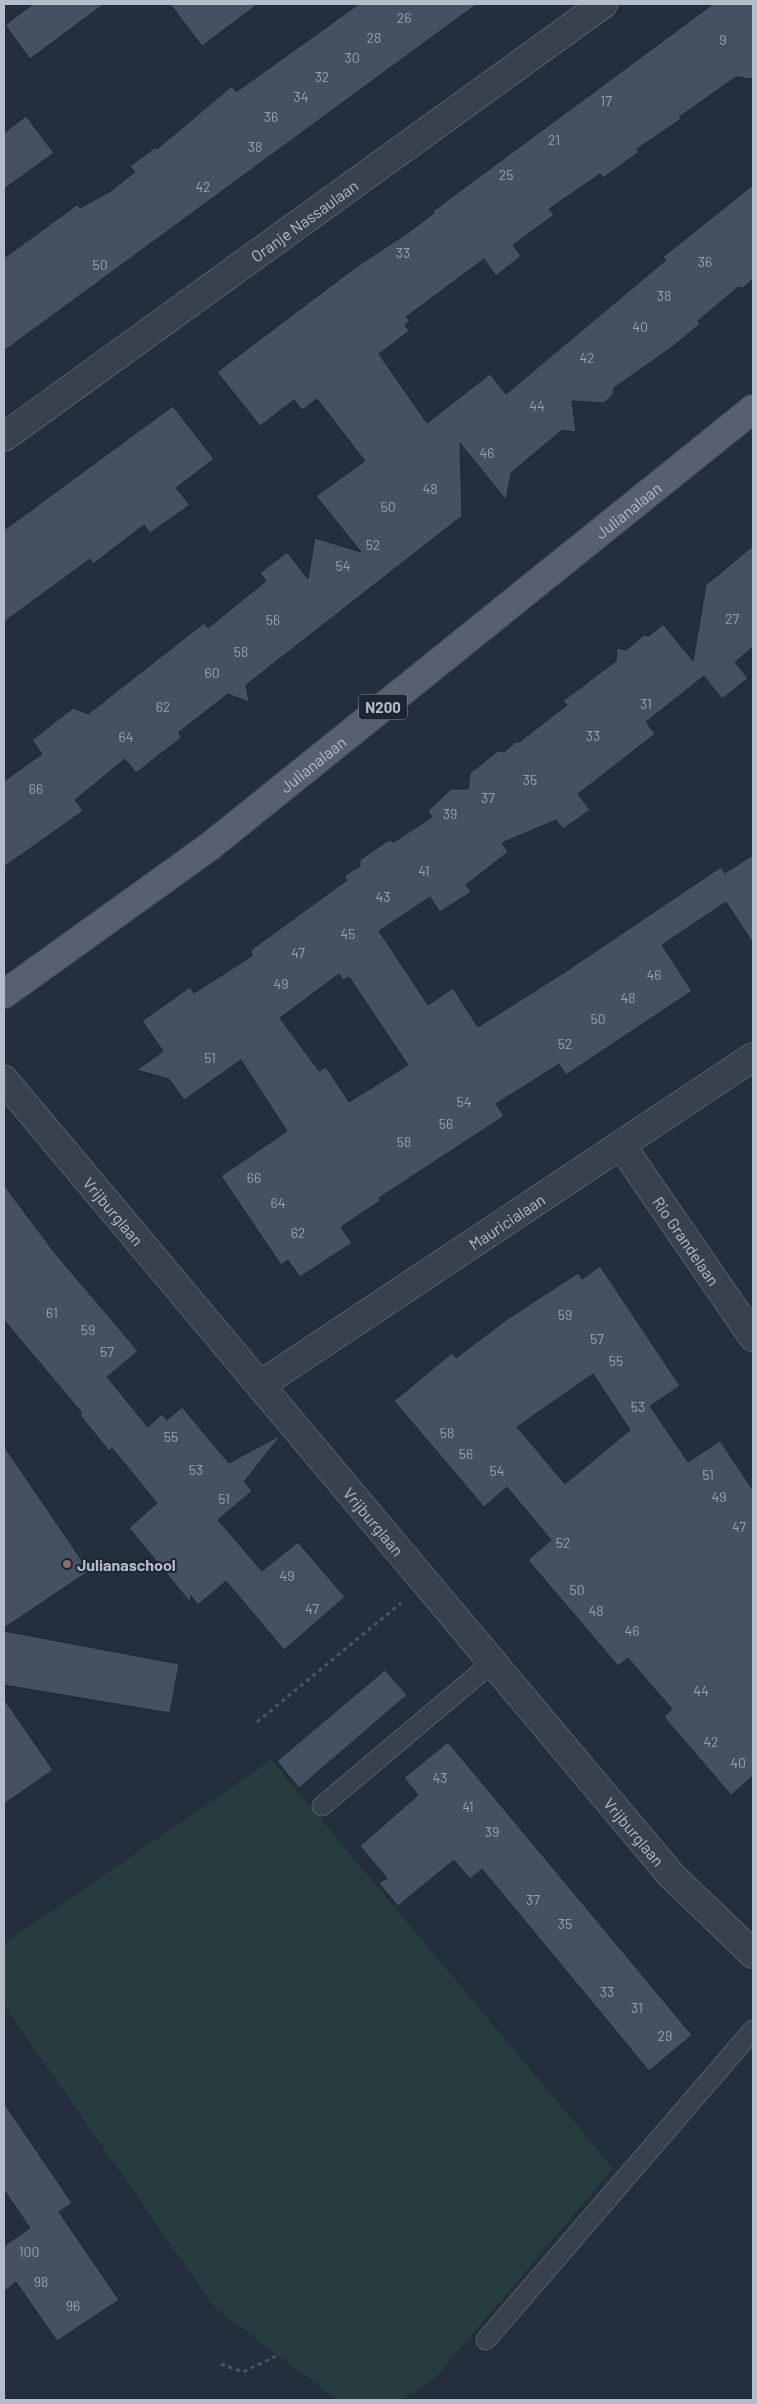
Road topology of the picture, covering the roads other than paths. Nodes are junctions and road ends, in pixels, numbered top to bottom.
1 (603, 4) edge
2 (753, 409) edge
3 (4, 437) edge
4 (4, 994) edge
5 (753, 1057) edge
6 (4, 1080) edge
7 (621, 1145) junction
8 (753, 1337) edge
9 (260, 1385) junction
10 (493, 1662) junction
11 (322, 1806) dead end
12 (753, 1954) edge
13 (753, 2030) edge
14 (486, 2340) dead end

1 - 3 street, Oranje Nassaulaan
2 - 4 main road, Julianalaan / N200
5 - 7 street, Mauricialaan
6 - 9 street, Vrijburglaan
7 - 8 street, Rio Grandelaan
7 - 9 street, Mauricialaan
9 - 10 street, Vrijburglaan
10 - 11 lane
10 - 12 street, Vrijburglaan
13 - 14 lane

